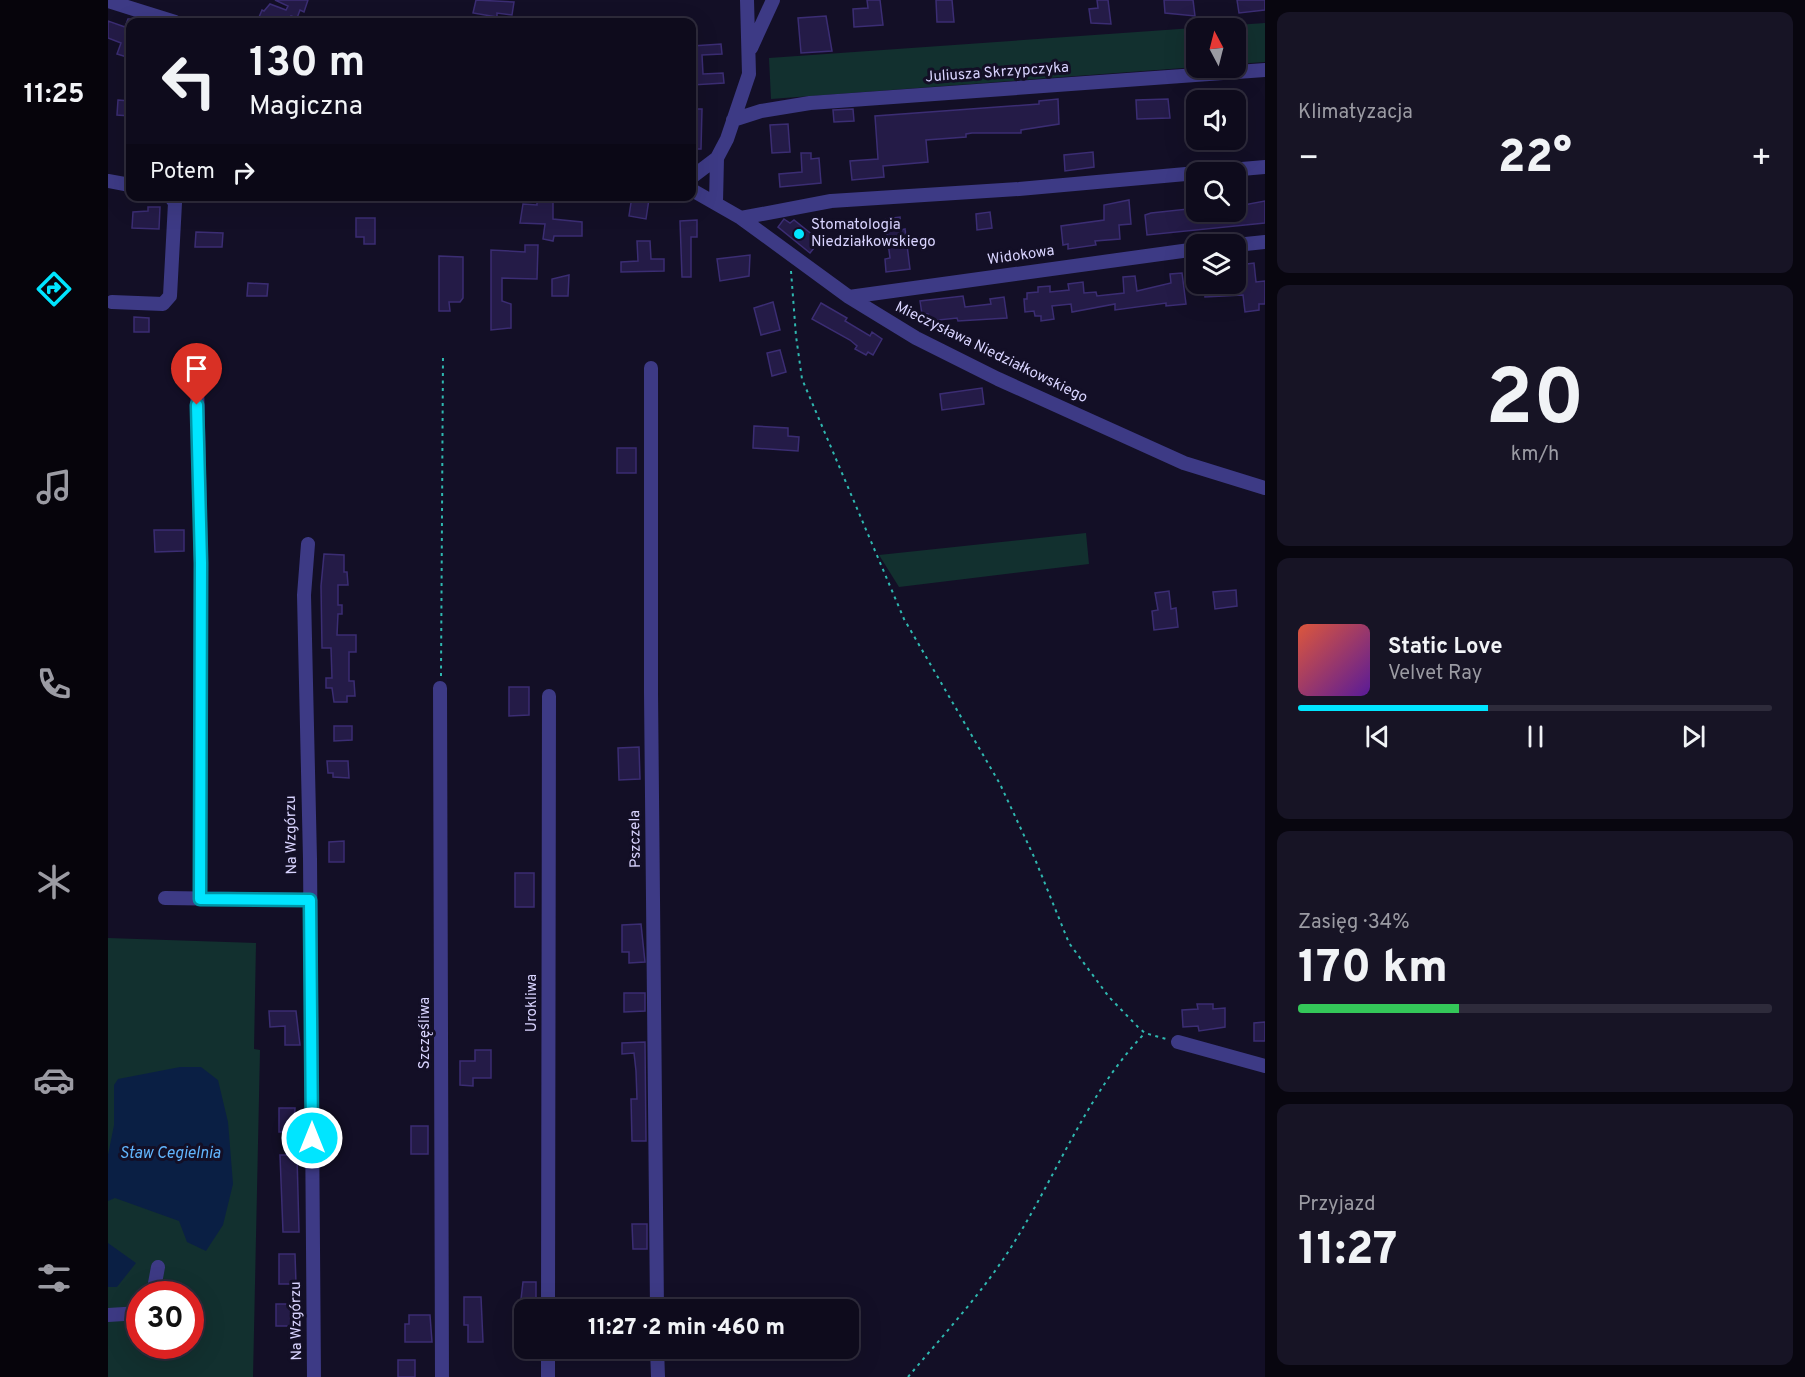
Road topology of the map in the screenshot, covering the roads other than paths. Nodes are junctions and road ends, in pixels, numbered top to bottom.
1 (747, 0) edge
2 (773, 0) edge
3 (108, 1) edge
4 (162, 18) edge
5 (750, 50) junction
6 (1265, 70) edge
7 (733, 120) junction
8 (717, 158) junction
9 (1265, 167) edge
10 (1246, 169) edge
11 (696, 174) edge
12 (1186, 174) edge
13 (108, 181) edge
14 (126, 184) edge
15 (696, 192) edge
16 (174, 201) edge
17 (716, 202) junction
18 (741, 218) junction
19 (1265, 242) edge
20 (1246, 244) edge
21 (1186, 251) edge
22 (849, 297) junction
23 (112, 302) dead end
24 (651, 368) dead end
25 (197, 382) dead end
26 (1265, 488) edge
27 (308, 544) dead end
28 (440, 688) road end
29 (549, 696) dead end
30 (165, 898) dead end
31 (200, 899) junction
32 (310, 900) junction
33 (1178, 1042) road end
34 (1265, 1066) edge
35 (158, 1267) dead end
36 (155, 1281) edge
37 (548, 1299) edge
38 (657, 1299) edge
39 (126, 1314) edge
40 (108, 1315) edge
41 (548, 1359) edge
42 (657, 1359) edge
43 (314, 1377) edge
44 (442, 1377) edge
45 (548, 1377) edge
46 (658, 1377) edge

1 - 5 street
2 - 5 street
3 - 4 street
5 - 7 street
6 - 7 street, Juliusza Skrzypczyka
7 - 8 street
8 - 11 street
8 - 17 street
9 - 10 street
12 - 18 street
13 - 14 street
15 - 17 street, Mieczysława Niedziałkowskiego
16 - 23 street
17 - 18 street, Mieczysława Niedziałkowskiego
18 - 22 street, Mieczysława Niedziałkowskiego
19 - 20 street
21 - 22 street, Widokowa
22 - 26 street, Mieczysława Niedziałkowskiego
24 - 38 street, Pszczela
25 - 31 street
27 - 32 street, Na Wzgórzu
28 - 44 street, Szczęśliwa
29 - 37 street, Urokliwa
30 - 31 street
31 - 32 street
32 - 43 street, Na Wzgórzu
33 - 34 street
35 - 36 street
39 - 40 street
41 - 45 street
42 - 46 street

